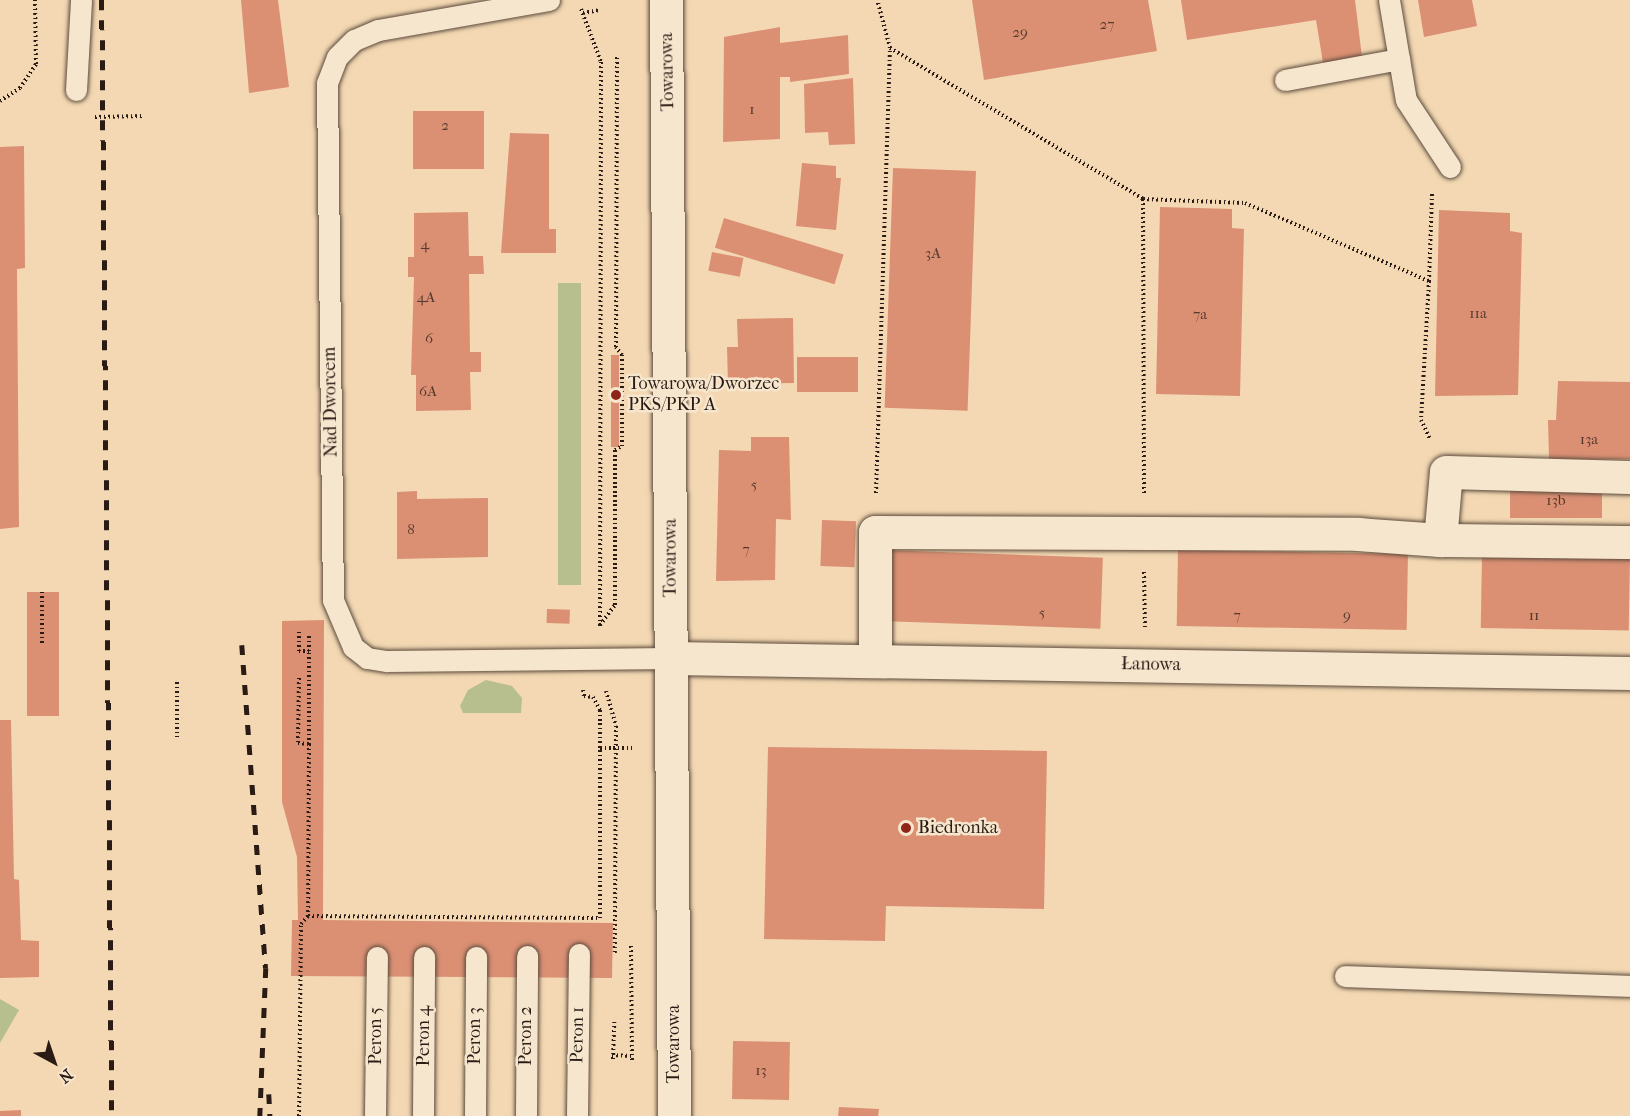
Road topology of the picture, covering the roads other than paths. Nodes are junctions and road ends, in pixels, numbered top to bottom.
1 (81, 0) edge
2 (549, 0) edge
3 (666, 0) edge
4 (1389, 0) edge
5 (1399, 58) junction
6 (1285, 80) dead end
7 (76, 90) dead end
8 (1450, 167) dead end
9 (1630, 477) edge
10 (1440, 540) junction
11 (1630, 542) edge
12 (671, 658) junction
13 (875, 661) junction
14 (1630, 674) edge
15 (579, 954) dead end
16 (527, 956) dead end
17 (376, 957) dead end
18 (424, 957) dead end
19 (476, 957) dead end
20 (1345, 976) dead end
21 (1630, 986) edge
22 (375, 1116) edge
23 (423, 1116) edge
24 (475, 1116) edge
25 (526, 1116) edge
26 (578, 1116) edge
27 (674, 1116) edge

1 - 7 lane
2 - 12 lane, Nad Dworcem
3 - 12 street, Towarowa
4 - 5 lane
5 - 6 lane
5 - 8 lane
9 - 10 street
10 - 11 street
10 - 13 street
12 - 13 street, Łanowa
12 - 27 street, Towarowa
13 - 14 street, Łanowa
15 - 26 lane, Peron 1
16 - 25 lane, Peron 2
17 - 22 lane, Peron 5
18 - 23 lane, Peron 4
19 - 24 lane, Peron 3
20 - 21 lane

